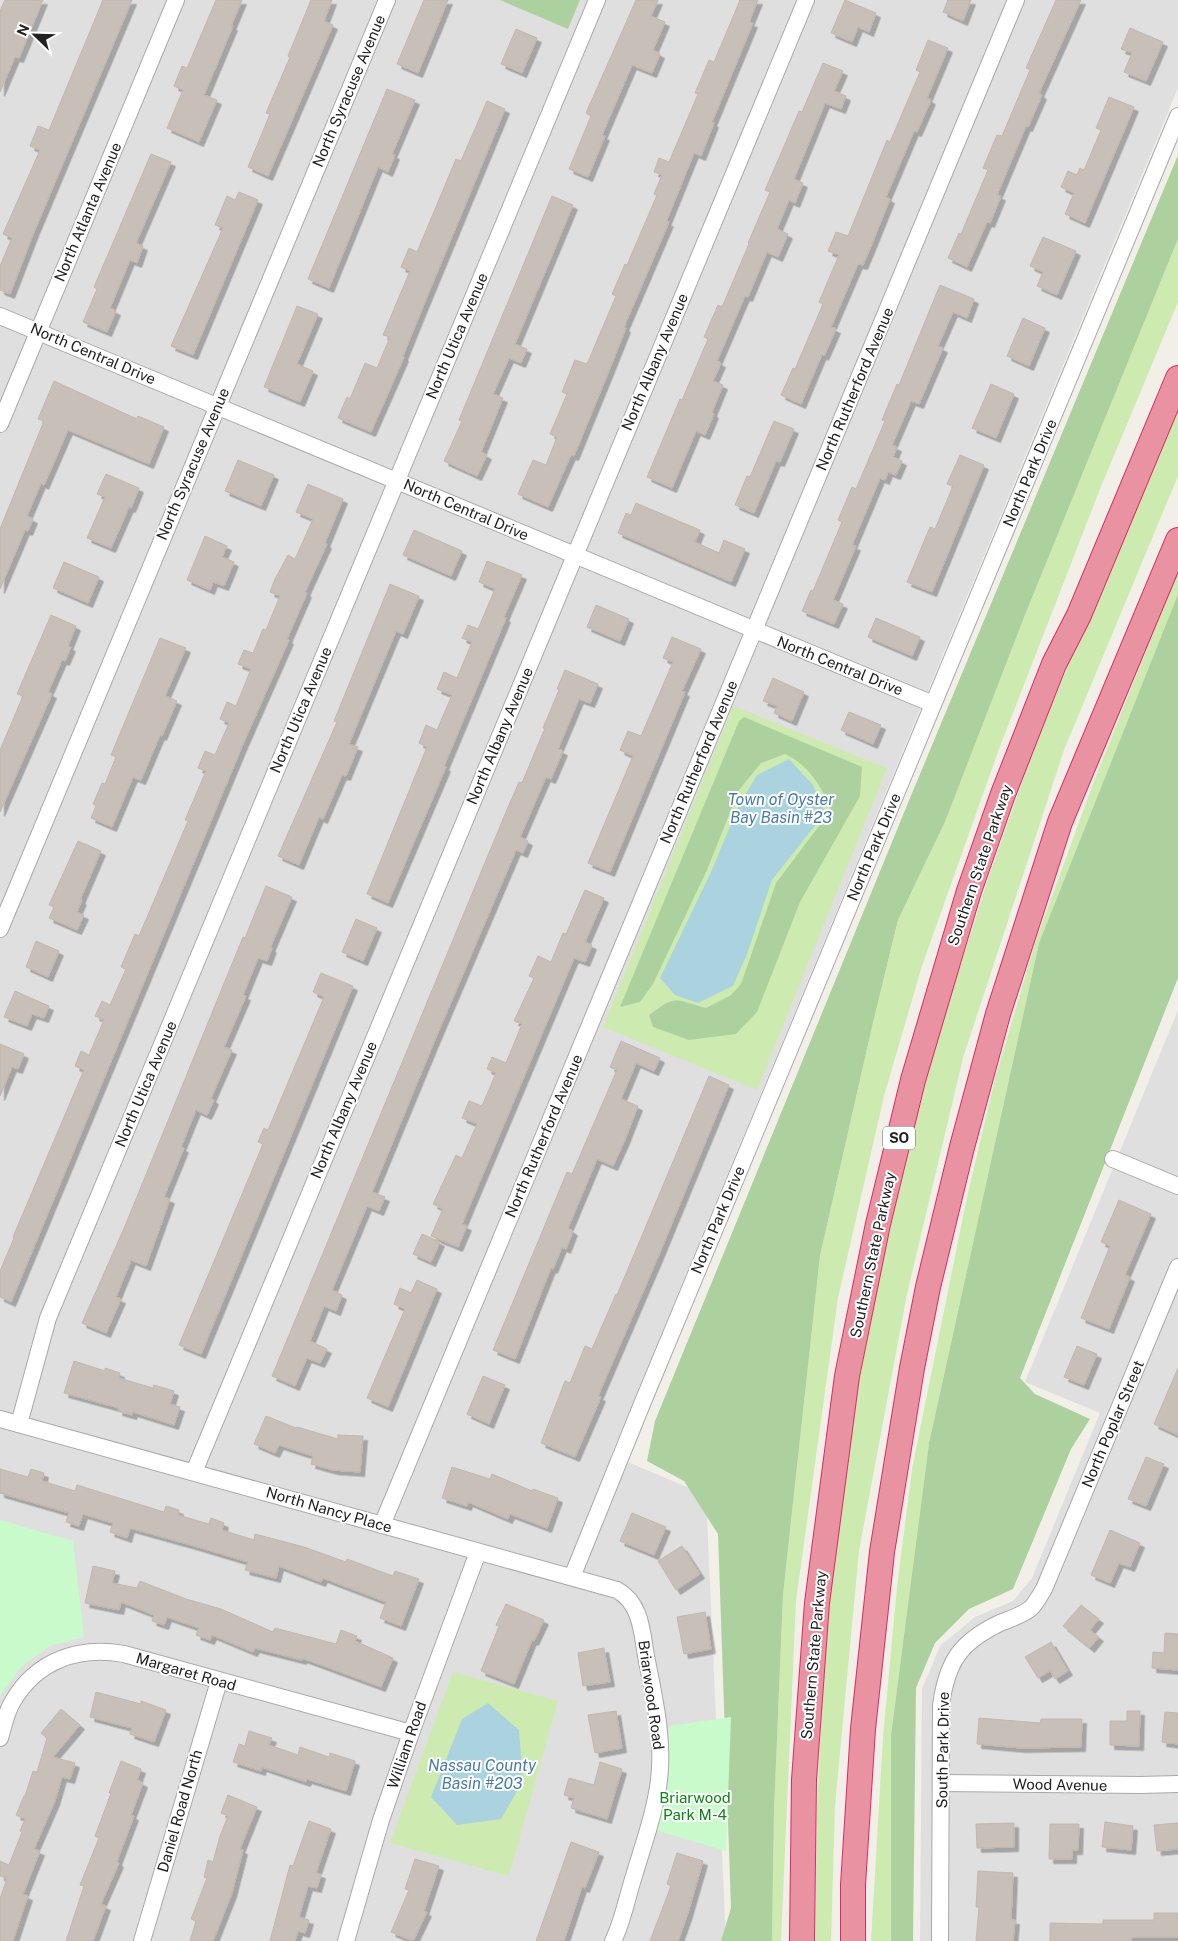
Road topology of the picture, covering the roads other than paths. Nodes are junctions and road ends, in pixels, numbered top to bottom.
1 (176, 0) edge
2 (388, 0) edge
3 (597, 0) edge
4 (806, 0) edge
5 (1016, 0) edge
6 (1178, 116) edge
7 (0, 316) edge
8 (38, 332) junction
9 (1178, 378) edge
10 (217, 406) junction
11 (0, 424) edge
12 (396, 481) junction
13 (1178, 540) edge
14 (575, 556) junction
15 (754, 630) junction
16 (933, 704) junction
17 (0, 930) edge
18 (1113, 1159) dead end
19 (1178, 1186) edge
20 (1178, 1267) edge
21 (0, 1419) edge
22 (19, 1424) junction
23 (194, 1472) junction
24 (382, 1525) junction
25 (478, 1552) junction
26 (572, 1577) junction
27 (1048, 1580) joint
28 (640, 1623) joint
29 (218, 1681) junction
30 (411, 1733) junction
31 (0, 1738) edge
32 (942, 1783) junction
33 (1178, 1784) edge
34 (142, 1941) edge
35 (346, 1941) edge
36 (612, 1941) edge
37 (802, 1941) edge
38 (853, 1941) edge
39 (940, 1941) edge

1 - 8 street, North Atlanta Avenue
2 - 10 street, North Syracuse Avenue
3 - 12 street, North Utica Avenue
4 - 14 street, North Albany Avenue
5 - 15 street, North Rutherford Avenue
6 - 16 street, North Park Drive
7 - 8 street, North Central Drive
8 - 10 street, North Central Drive
8 - 11 street, North Atlanta Avenue
9 - 37 highway, Southern State Parkway / SO
10 - 12 street, North Central Drive
10 - 17 street, North Syracuse Avenue
12 - 14 street, North Central Drive
12 - 22 street, North Utica Avenue
13 - 38 highway
14 - 15 street, North Central Drive
14 - 23 street, North Albany Avenue
15 - 16 street, North Central Drive
15 - 24 street, North Rutherford Avenue
16 - 26 street, North Park Drive
18 - 19 street
20 - 27 street, North Poplar Street
21 - 22 street, North Nancy Place
22 - 23 street, North Nancy Place
23 - 24 street, North Nancy Place
24 - 25 street, North Nancy Place
25 - 26 street, North Nancy Place
25 - 30 street, William Road
26 - 28 street, North Nancy Place
27 - 32 street, South Park Drive
28 - 36 street, Briarwood Road
29 - 30 street, Margaret Road
29 - 31 street, Margaret Road
29 - 34 street, Daniel Road North
30 - 35 street, William Road
32 - 33 street, Wood Avenue
32 - 39 street, South Park Drive

